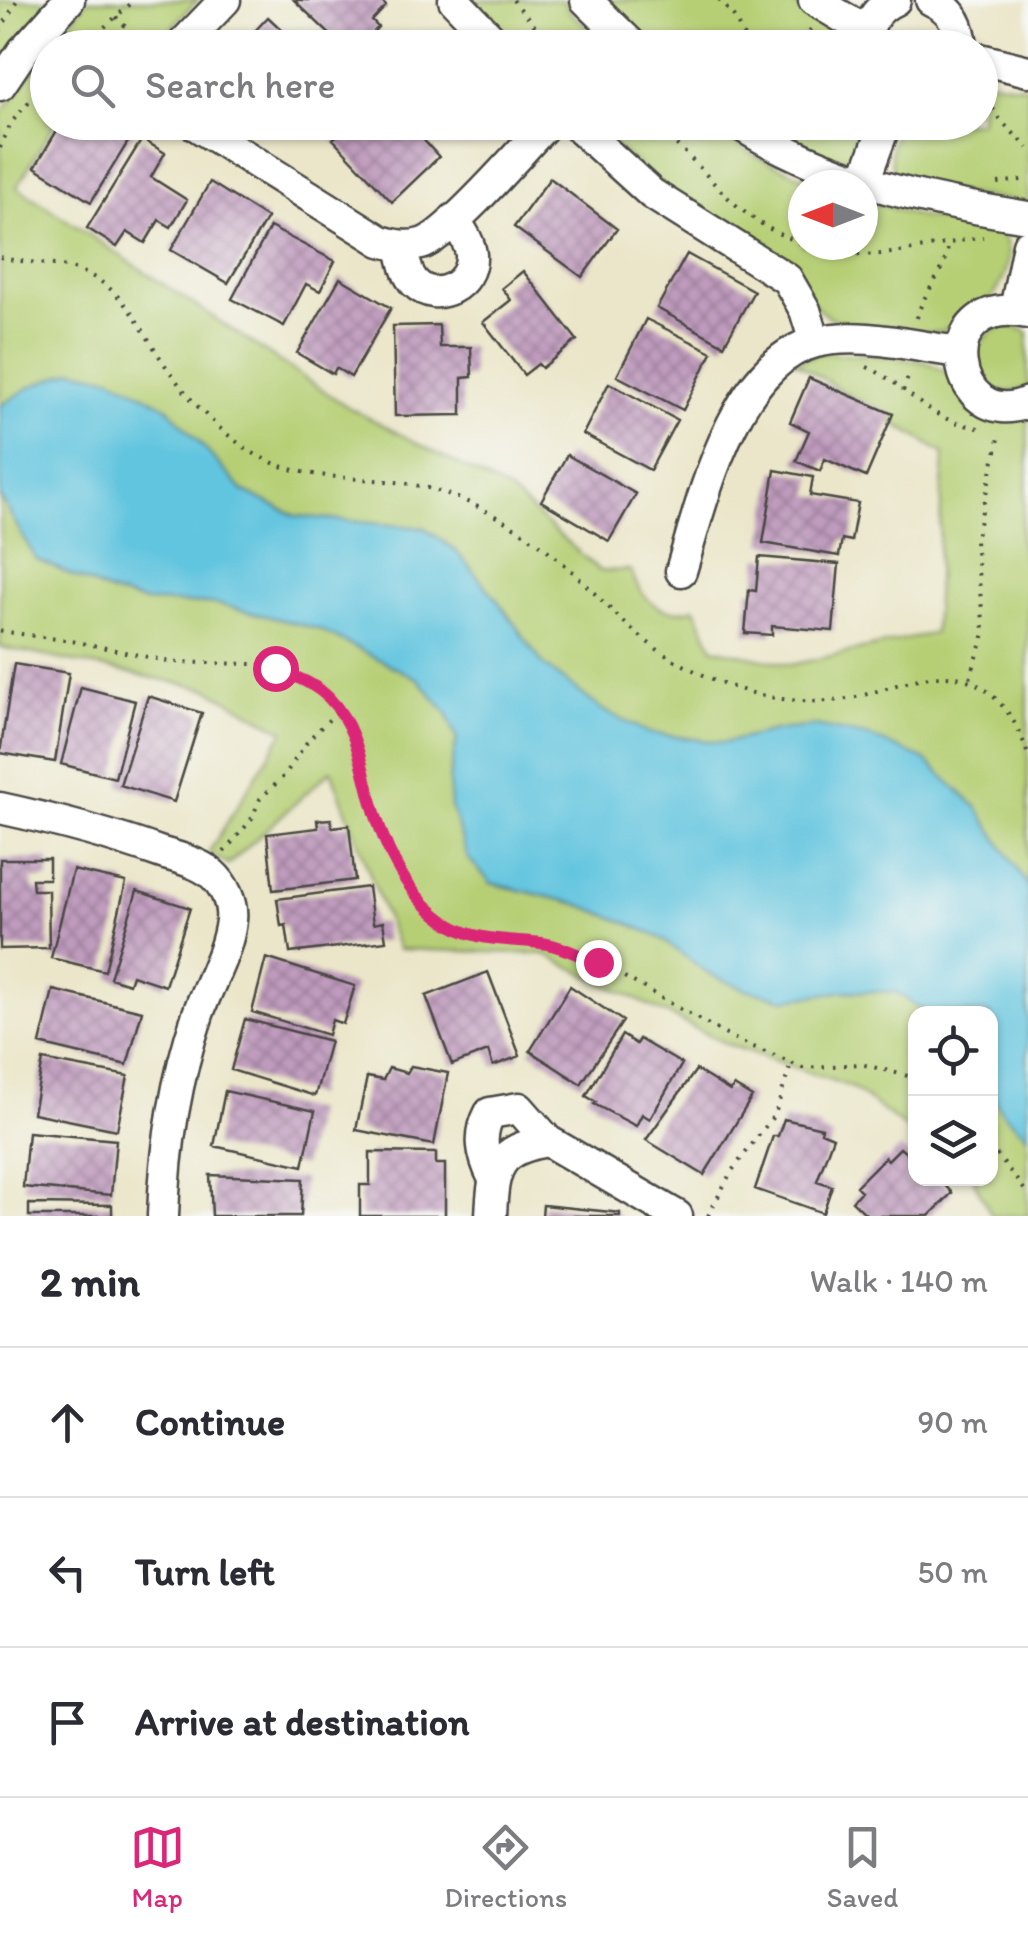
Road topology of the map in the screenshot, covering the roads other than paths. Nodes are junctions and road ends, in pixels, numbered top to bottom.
1 (70, 0) edge
2 (226, 0) edge
3 (454, 0) edge
4 (586, 0) edge
5 (814, 0) edge
6 (895, 0) edge
7 (931, 0) edge
8 (42, 30) edge
9 (197, 30) edge
10 (483, 30) edge
11 (617, 30) edge
12 (853, 30) edge
13 (868, 30) edge
14 (960, 30) edge
15 (30, 43) edge
16 (998, 64) edge
17 (1028, 71) edge
18 (0, 85) edge
19 (220, 140) edge
20 (531, 140) edge
21 (592, 140) edge
22 (766, 140) edge
23 (879, 140) edge
24 (830, 170) edge
25 (868, 170) edge
26 (878, 186) edge
27 (1028, 217) edge
28 (454, 219) junction
29 (1028, 245) edge
30 (400, 246) junction
31 (1021, 312) edge
32 (815, 342) junction
33 (961, 352) junction
34 (1028, 402) edge
35 (680, 571) dead end
36 (0, 808) edge
37 (548, 1141) junction
38 (493, 1177) junction
39 (163, 1216) edge
40 (491, 1216) edge
41 (677, 1216) edge

1 - 8 street
2 - 9 street
3 - 10 street
4 - 11 street
5 - 12 street
6 - 13 street
7 - 14 street
15 - 18 street
16 - 17 street
19 - 30 street
20 - 28 street
21 - 32 street
22 - 24 street
23 - 25 street
26 - 27 street
28 - 30 street
28 - 30 street
29 - 31 street
31 - 33 street
32 - 33 street
32 - 35 street
33 - 34 street
36 - 39 street
37 - 38 street
37 - 38 street
37 - 41 street
38 - 40 street

